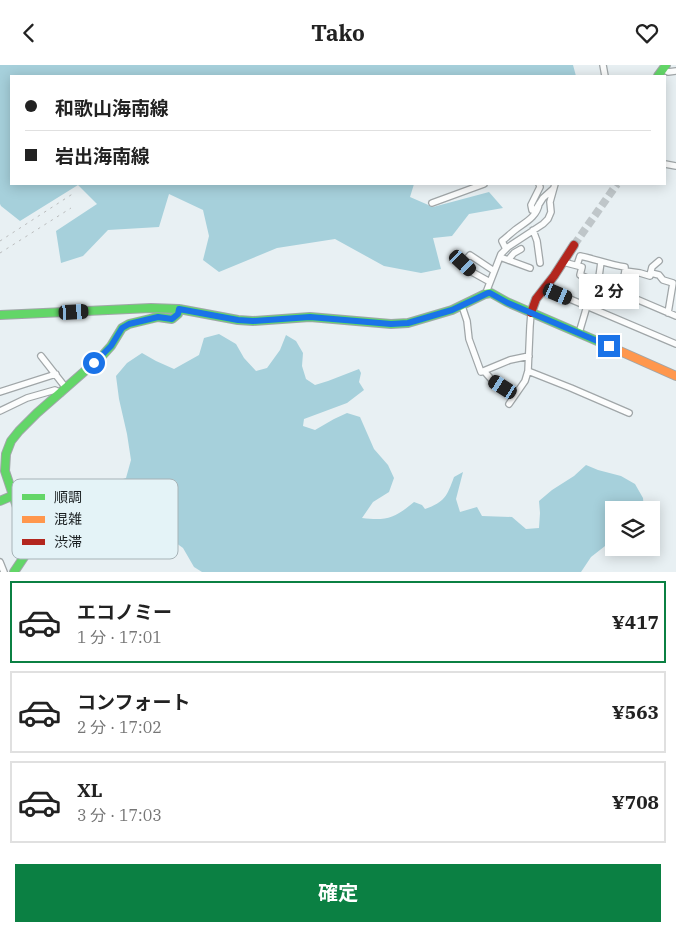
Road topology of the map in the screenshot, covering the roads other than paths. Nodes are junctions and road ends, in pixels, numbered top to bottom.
1 (662, 70) edge
2 (676, 71) edge
3 (481, 185) edge
4 (539, 185) edge
5 (554, 186) edge
6 (432, 203) dead end
7 (539, 204) junction
8 (533, 231) junction
9 (574, 245) tunnel mouth
10 (506, 249) junction
11 (521, 249) dead end
12 (500, 257) junction
13 (508, 260) junction
14 (659, 261) dead end
15 (563, 262) junction
16 (601, 262) junction
17 (540, 263) dead end
18 (577, 265) junction
19 (530, 268) dead end
20 (494, 271) junction
21 (625, 271) junction
22 (650, 275) junction
23 (490, 282) junction
24 (597, 283) junction
25 (674, 287) edge
26 (544, 288) junction
27 (621, 292) junction
28 (488, 293) junction
29 (462, 306) junction
30 (587, 306) junction
31 (179, 309) junction
32 (531, 313) junction
33 (668, 313) junction
34 (0, 315) edge
35 (676, 316) edge
36 (579, 333) junction
37 (676, 344) edge
38 (41, 356) dead end
39 (529, 356) junction
40 (484, 371) junction
41 (528, 371) junction
42 (56, 374) junction
43 (676, 376) edge
44 (64, 390) junction
45 (0, 392) edge
46 (515, 395) junction
47 (509, 404) dead end
48 (0, 411) edge
49 (629, 413) dead end
50 (3, 470) edge
51 (12, 490) edge
52 (12, 496) edge
53 (0, 501) edge
54 (23, 559) edge
55 (0, 562) edge
56 (4, 572) edge
57 (14, 572) edge

1 - 2 street
3 - 6 street
4 - 7 street
5 - 7 street
5 - 8 street
7 - 10 street
8 - 10 street
8 - 17 street
9 - 15 main road
10 - 12 street
11 - 13 street
12 - 13 street
12 - 20 street
13 - 19 street
14 - 22 street
15 - 18 street
15 - 26 main road
16 - 18 street
16 - 21 street
16 - 24 street
18 - 24 street
20 - 23 street
20 - 23 street
21 - 22 street
21 - 27 street
22 - 25 street
23 - 28 street
24 - 27 street
24 - 30 street
25 - 33 street
26 - 30 street
26 - 32 main road
27 - 33 street
28 - 29 main road
28 - 32 main road
29 - 31 main road
29 - 40 street
30 - 36 street
30 - 37 street
31 - 34 main road
31 - 44 main road
32 - 36 main road
32 - 39 street
33 - 35 street
36 - 43 main road
38 - 42 street
39 - 40 street
39 - 41 street
40 - 46 street
41 - 46 street
41 - 49 street
42 - 44 street
42 - 45 street
44 - 48 street
44 - 50 main road
46 - 47 street
50 - 51 main road
52 - 53 main road
54 - 57 main road
55 - 56 street

